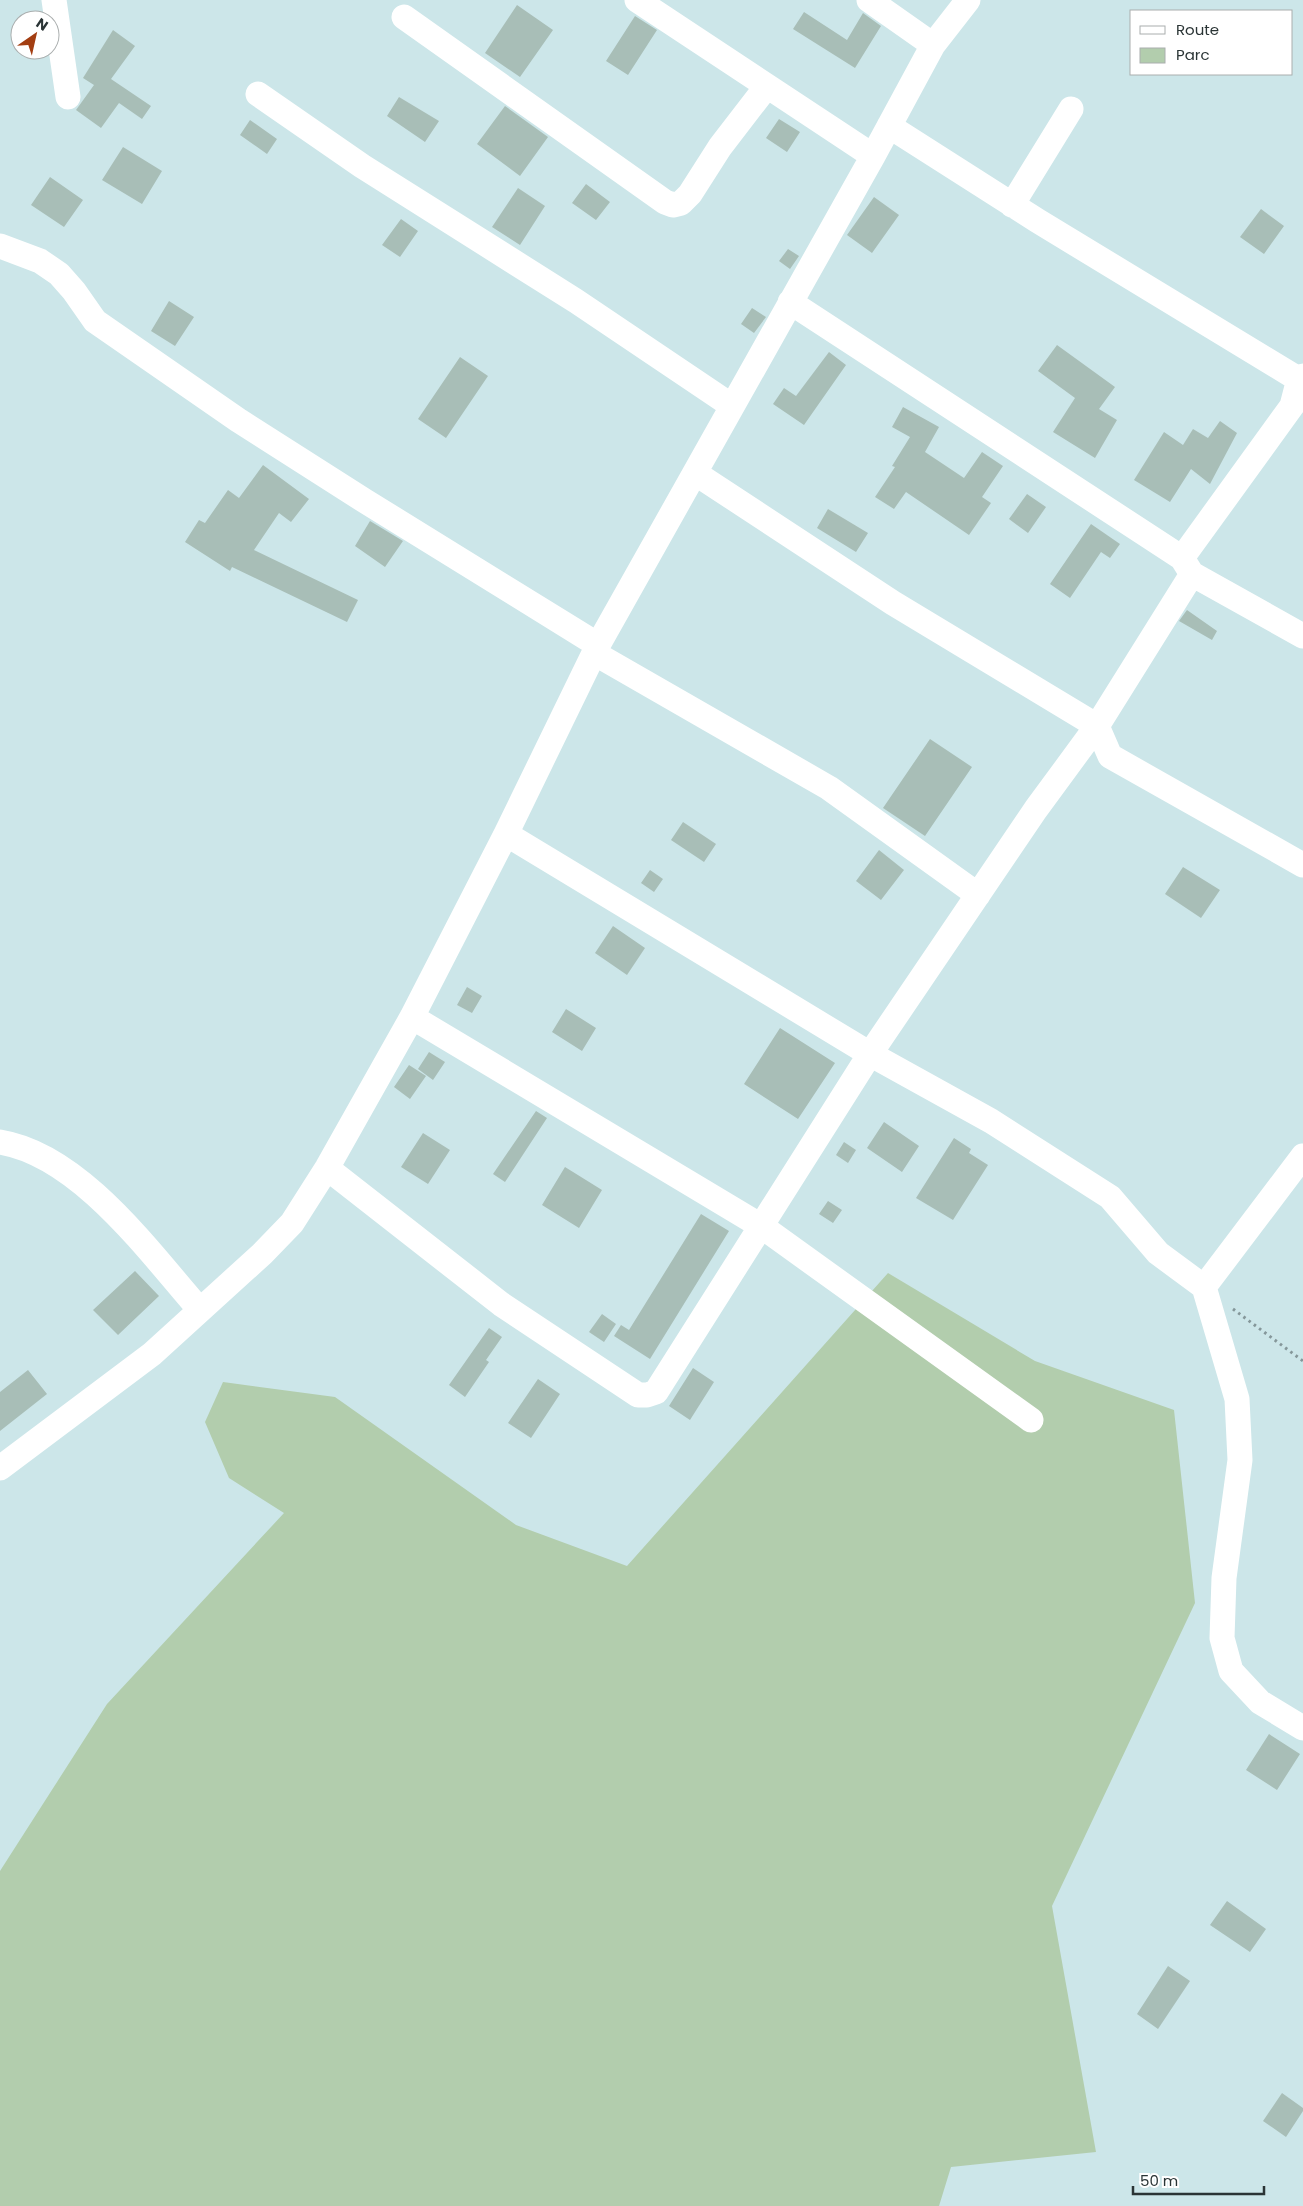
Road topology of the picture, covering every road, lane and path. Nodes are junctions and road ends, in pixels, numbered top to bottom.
1 (54, 0) edge
2 (637, 0) edge
3 (868, 0) edge
4 (968, 0) edge
5 (404, 17) dead end
6 (933, 45) junction
7 (766, 86) junction
8 (258, 94) dead end
9 (68, 97) dead end
10 (1071, 109) dead end
11 (889, 126) junction
12 (873, 156) junction
13 (1012, 204) junction
14 (0, 246) edge
15 (790, 302) junction
16 (1302, 379) edge
17 (732, 406) junction
18 (695, 473) junction
19 (1186, 566) junction
20 (1303, 636) edge
21 (596, 649) junction
22 (1097, 726) junction
23 (506, 834) junction
24 (1303, 865) edge
25 (978, 895) junction
26 (412, 1017) junction
27 (870, 1054) junction
28 (0, 1142) edge
29 (1303, 1156) edge
30 (327, 1168) junction
31 (761, 1226) junction
32 (1204, 1288) junction
33 (200, 1310) junction
34 (1303, 1361) edge
35 (1031, 1420) dead end
36 (0, 1468) edge
37 (1303, 1728) edge

1 - 9 street
2 - 7 street
3 - 6 street
4 - 6 street
5 - 7 street
6 - 11 street
7 - 12 street
8 - 17 street
10 - 13 street
11 - 12 street
11 - 13 street
12 - 15 street
13 - 16 street
14 - 21 street
15 - 17 street
15 - 19 street
16 - 19 street
17 - 18 street
18 - 21 street
18 - 22 street
19 - 20 street
19 - 22 street
21 - 23 street
21 - 25 street
22 - 24 street
22 - 25 street
23 - 26 street
23 - 27 street
25 - 27 street
26 - 30 street
26 - 31 street
27 - 31 street
27 - 32 street
28 - 33 street
29 - 32 street
30 - 31 street
30 - 33 street
31 - 35 street
32 - 34 path
32 - 37 street
33 - 36 street

